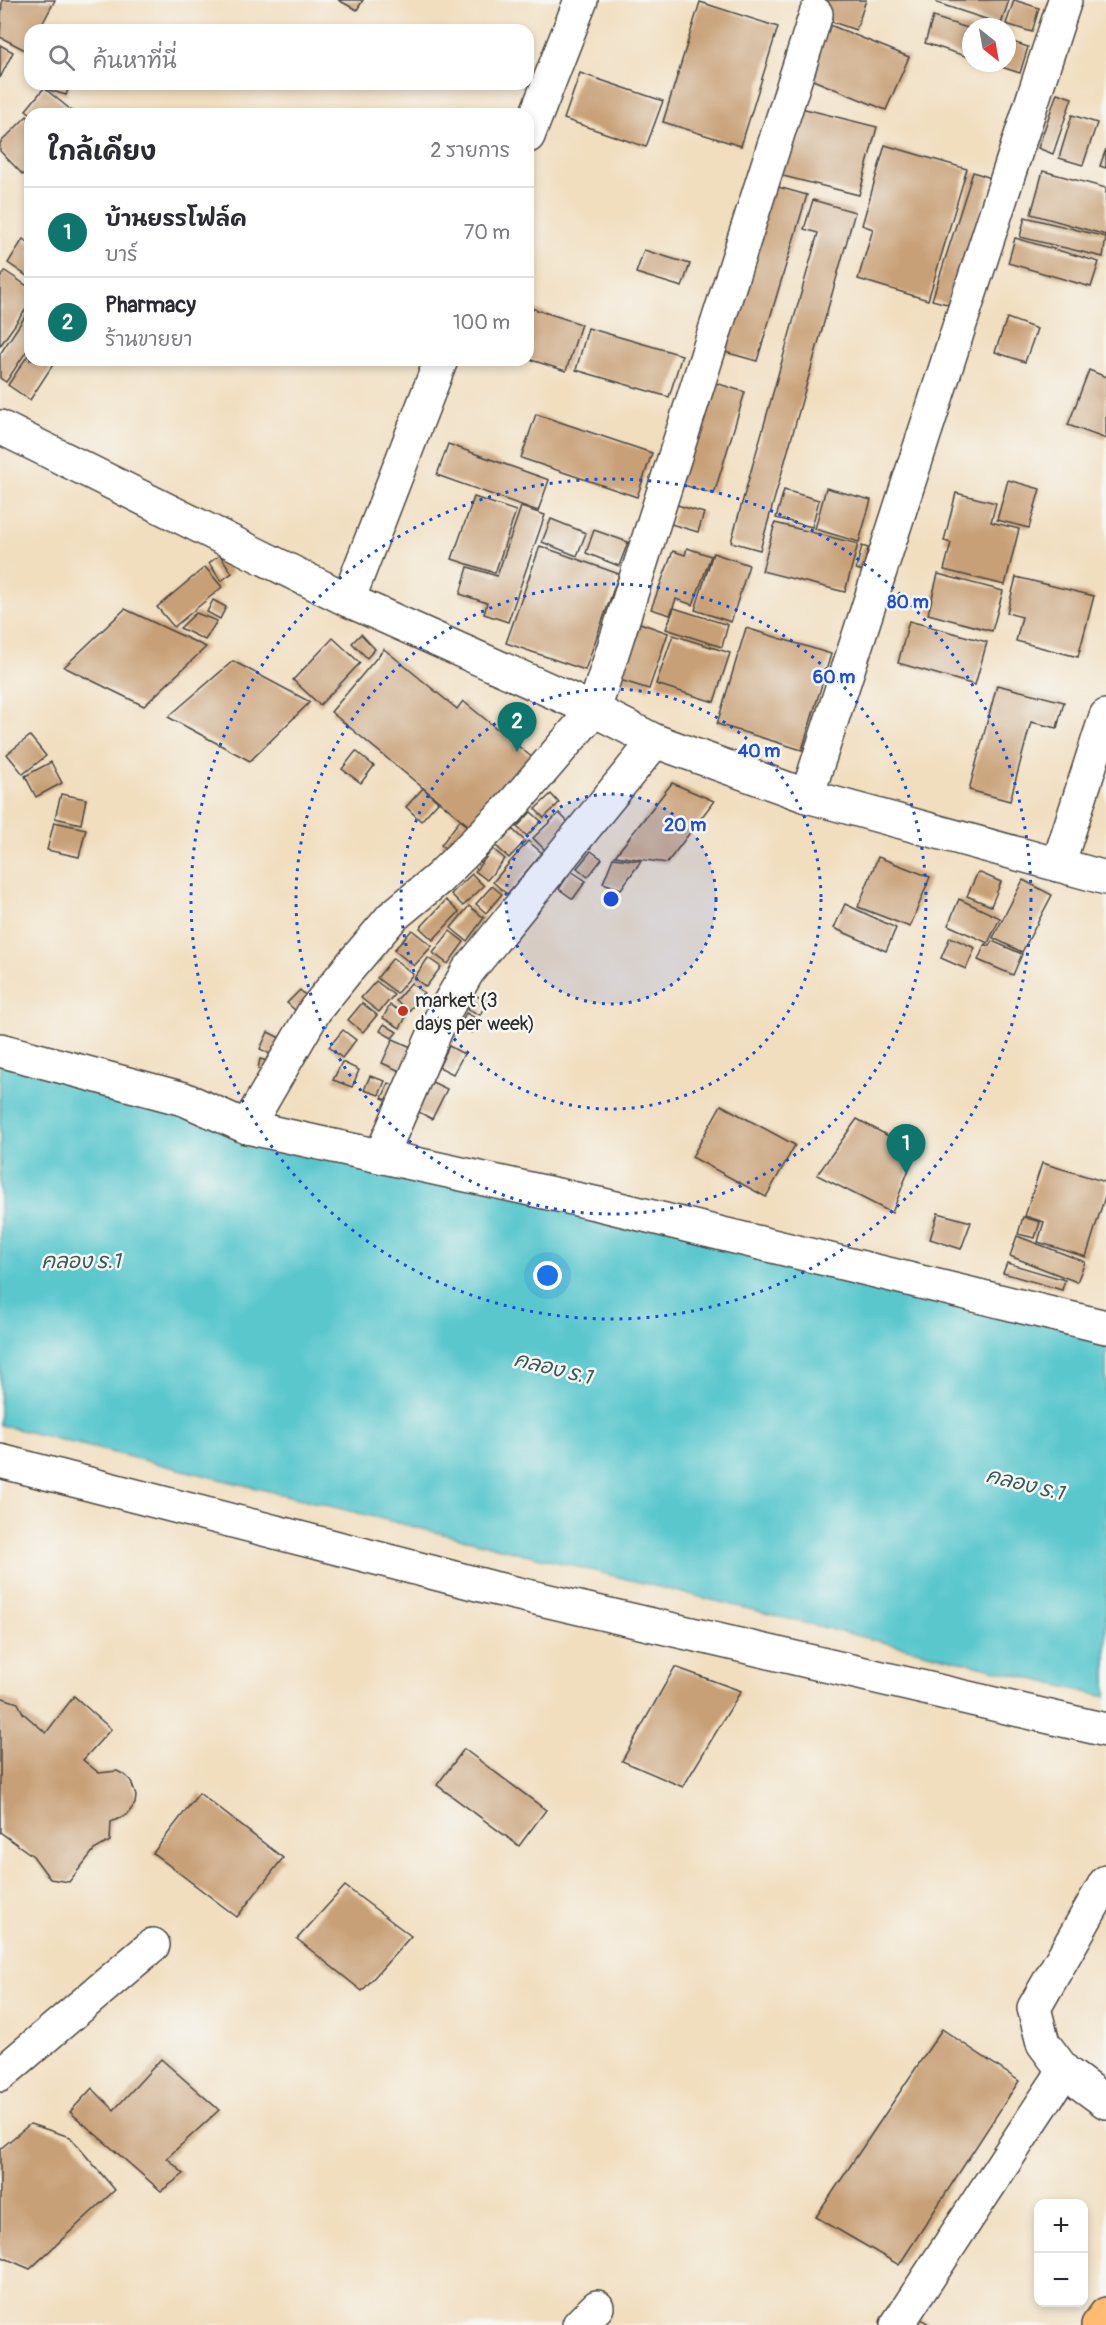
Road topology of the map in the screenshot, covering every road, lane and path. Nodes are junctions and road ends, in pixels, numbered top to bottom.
1 (580, 0) edge
2 (1065, 0) edge
3 (816, 14) dead end
4 (534, 120) edge
5 (439, 366) edge
6 (0, 427) edge
7 (348, 600) junction
8 (594, 710) junction
9 (1106, 716) edge
10 (655, 741) junction
11 (807, 796) junction
12 (1058, 865) junction
13 (1106, 878) edge
14 (0, 1050) edge
15 (247, 1127) junction
16 (381, 1155) junction
17 (1106, 1327) edge
18 (0, 1461) edge
19 (1106, 1730) edge
20 (1106, 1882) edge
21 (153, 1945) dead end
22 (1064, 2071) junction
23 (0, 2074) edge
24 (1106, 2102) edge
25 (1106, 2314) edge
26 (897, 2325) edge
27 (1098, 2325) edge

1 - 4 street
2 - 11 street
3 - 8 street
5 - 7 street
6 - 7 street
7 - 8 street
8 - 10 street
8 - 15 street
9 - 12 street
10 - 11 street
10 - 16 street
11 - 12 street
12 - 13 street
14 - 15 street
15 - 16 street
16 - 17 street
18 - 19 street
20 - 22 street
21 - 23 street
22 - 24 street
22 - 26 street
25 - 27 main road

